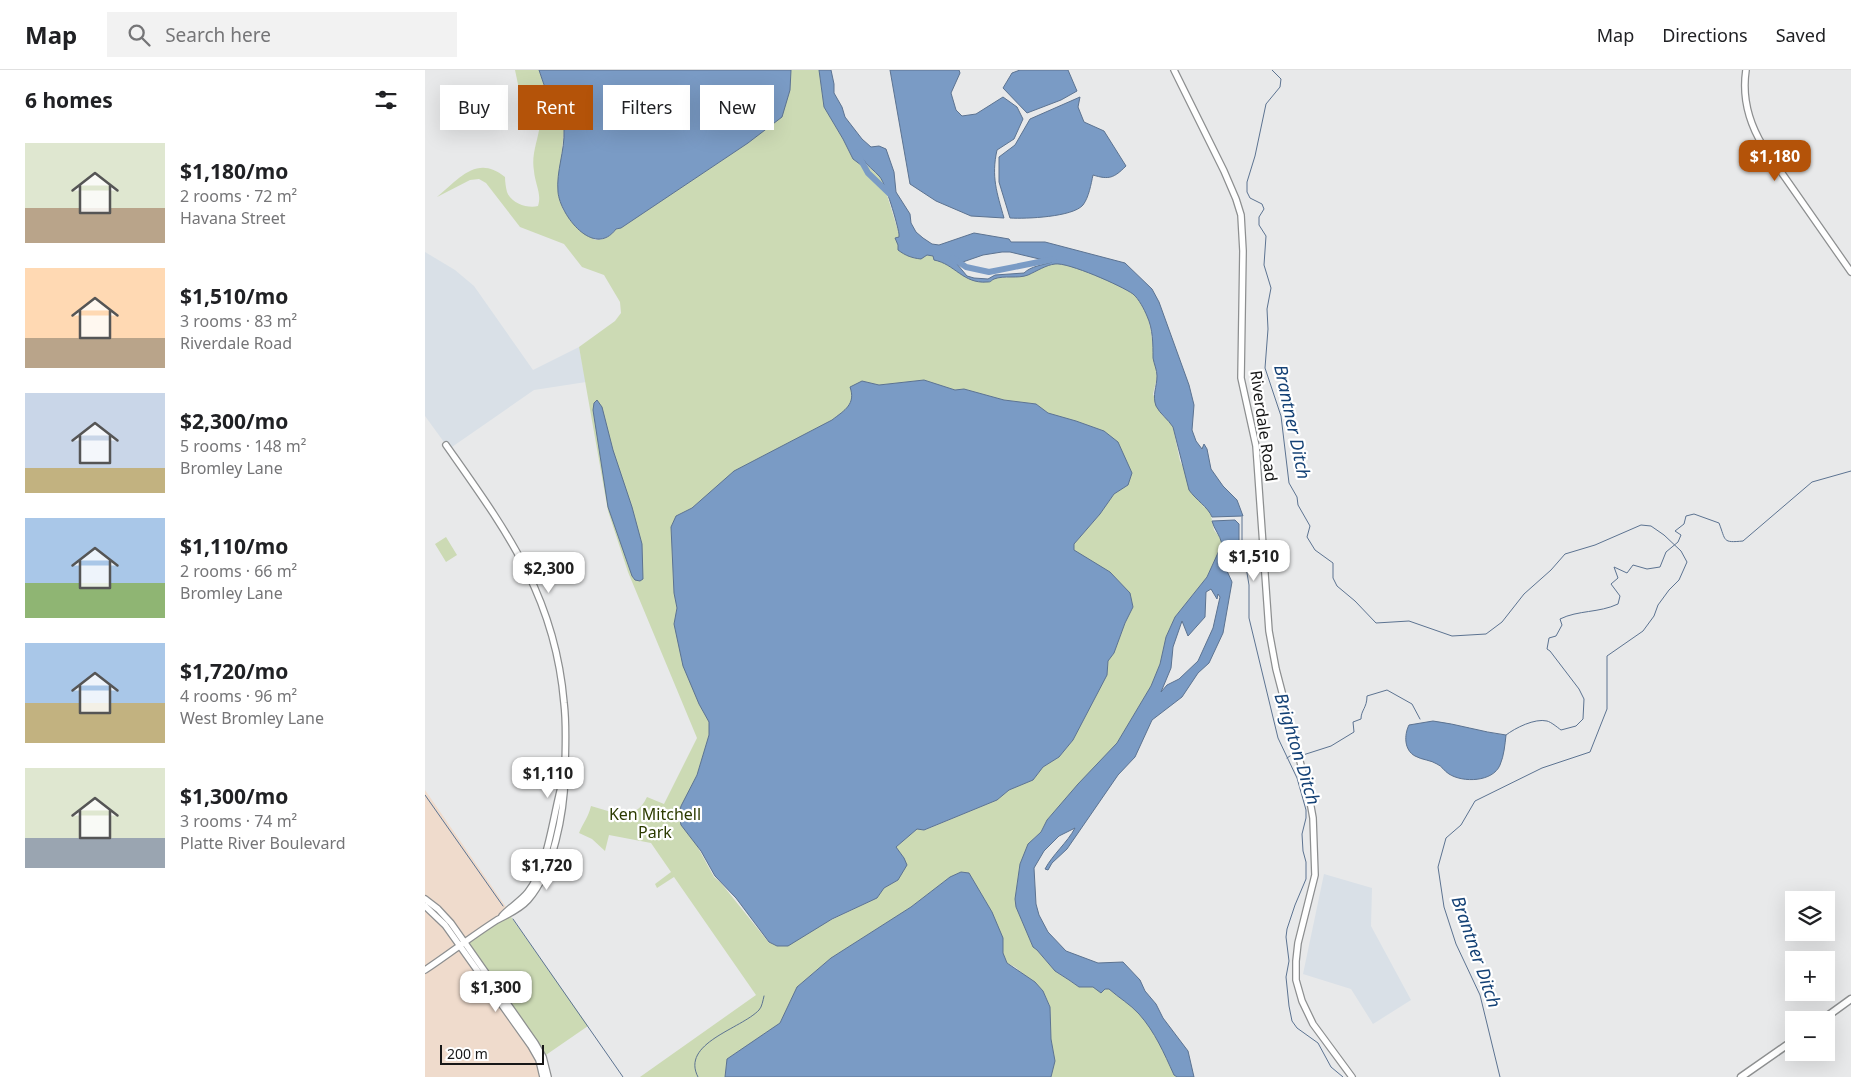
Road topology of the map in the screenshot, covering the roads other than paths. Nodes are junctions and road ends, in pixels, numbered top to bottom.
1 (1174, 70) edge
2 (1746, 73) edge
3 (1851, 272) edge
4 (446, 445) dead end
5 (425, 899) edge
6 (425, 906) edge
7 (463, 944) junction
8 (425, 970) edge
9 (1851, 999) edge
10 (1834, 1011) edge
11 (1785, 1046) edge
12 (543, 1077) edge
13 (549, 1077) edge
14 (1352, 1077) edge
15 (1741, 1077) edge

1 - 14 street, Riverdale Road
2 - 3 street
4 - 7 street
5 - 7 street
6 - 7 street
7 - 8 street
7 - 12 street
7 - 13 street
9 - 10 main road
11 - 15 main road

